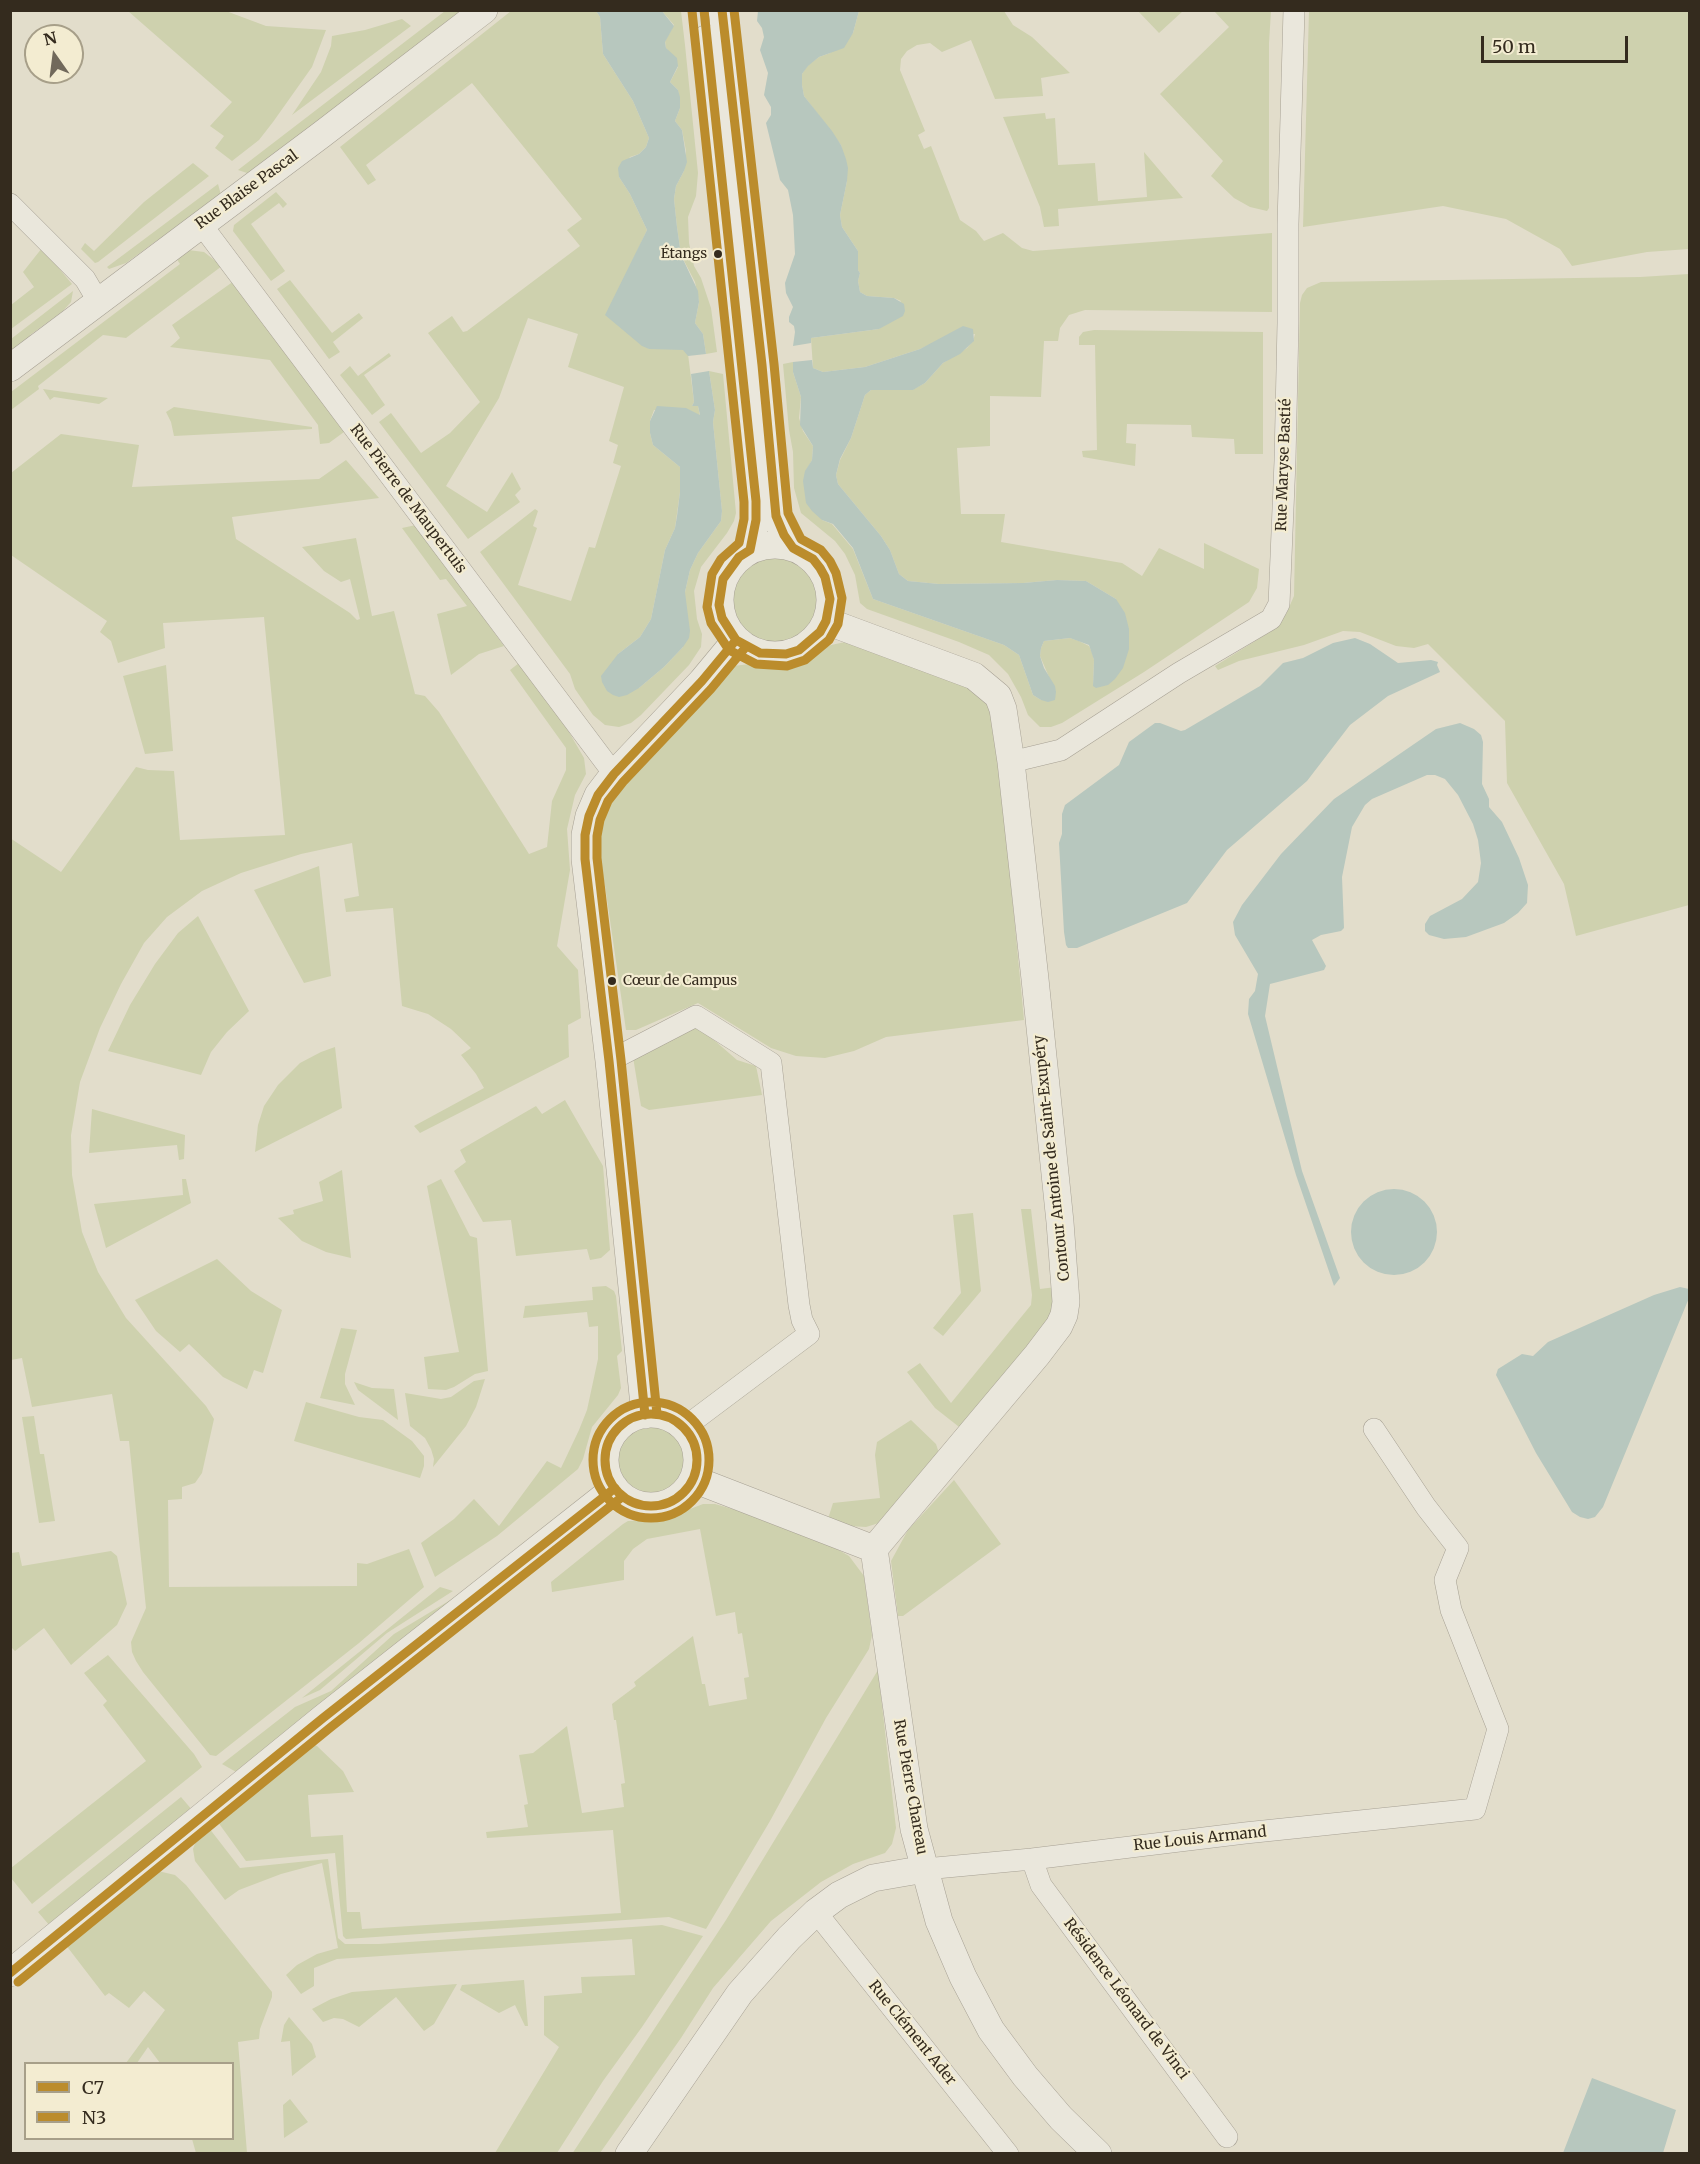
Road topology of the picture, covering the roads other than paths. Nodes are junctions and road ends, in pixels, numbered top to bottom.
1 (484, 10) edge
2 (704, 10) edge
3 (722, 10) edge
4 (1294, 10) edge
5 (10, 204) edge
6 (201, 224) junction
7 (98, 301) junction
8 (10, 368) edge
9 (793, 548) junction
10 (750, 550) junction
11 (826, 621) junction
12 (736, 640) junction
13 (1011, 762) junction
14 (614, 774) junction
15 (617, 1057) dead end
16 (645, 1414) junction
17 (685, 1427) junction
18 (1374, 1429) dead end
19 (693, 1479) junction
20 (615, 1488) junction
21 (874, 1549) junction
22 (1032, 1859) junction
23 (925, 1869) junction
24 (816, 1912) junction
25 (10, 1973) edge
26 (1227, 2137) dead end
27 (630, 2154) edge
28 (1008, 2154) edge
29 (1098, 2154) edge

1 - 6 street, Rue Blaise Pascal
2 - 10 street
3 - 9 street
4 - 13 street, Rue Maryse Bastié
5 - 7 street
6 - 7 street, Rue Blaise Pascal
6 - 14 street, Rue Pierre de Maupertuis
7 - 8 street, Rue Blaise Pascal
9 - 10 street
9 - 11 street
10 - 12 street
11 - 12 street
11 - 13 street, Contour Antoine de Saint-Exupéry
12 - 14 street
13 - 21 street, Contour Antoine de Saint-Exupéry
14 - 16 street
15 - 17 street
16 - 17 street
16 - 20 street
17 - 19 street
18 - 22 street, Rue Louis Armand
19 - 20 street
19 - 21 street
20 - 25 street
21 - 23 street, Rue Pierre Chareau
22 - 23 street, Rue Louis Armand
22 - 26 street, Résidence Léonard de Vinci
23 - 24 street
23 - 29 street, Rue Pierre Chareau
24 - 27 street
24 - 28 street, Rue Clément Ader

